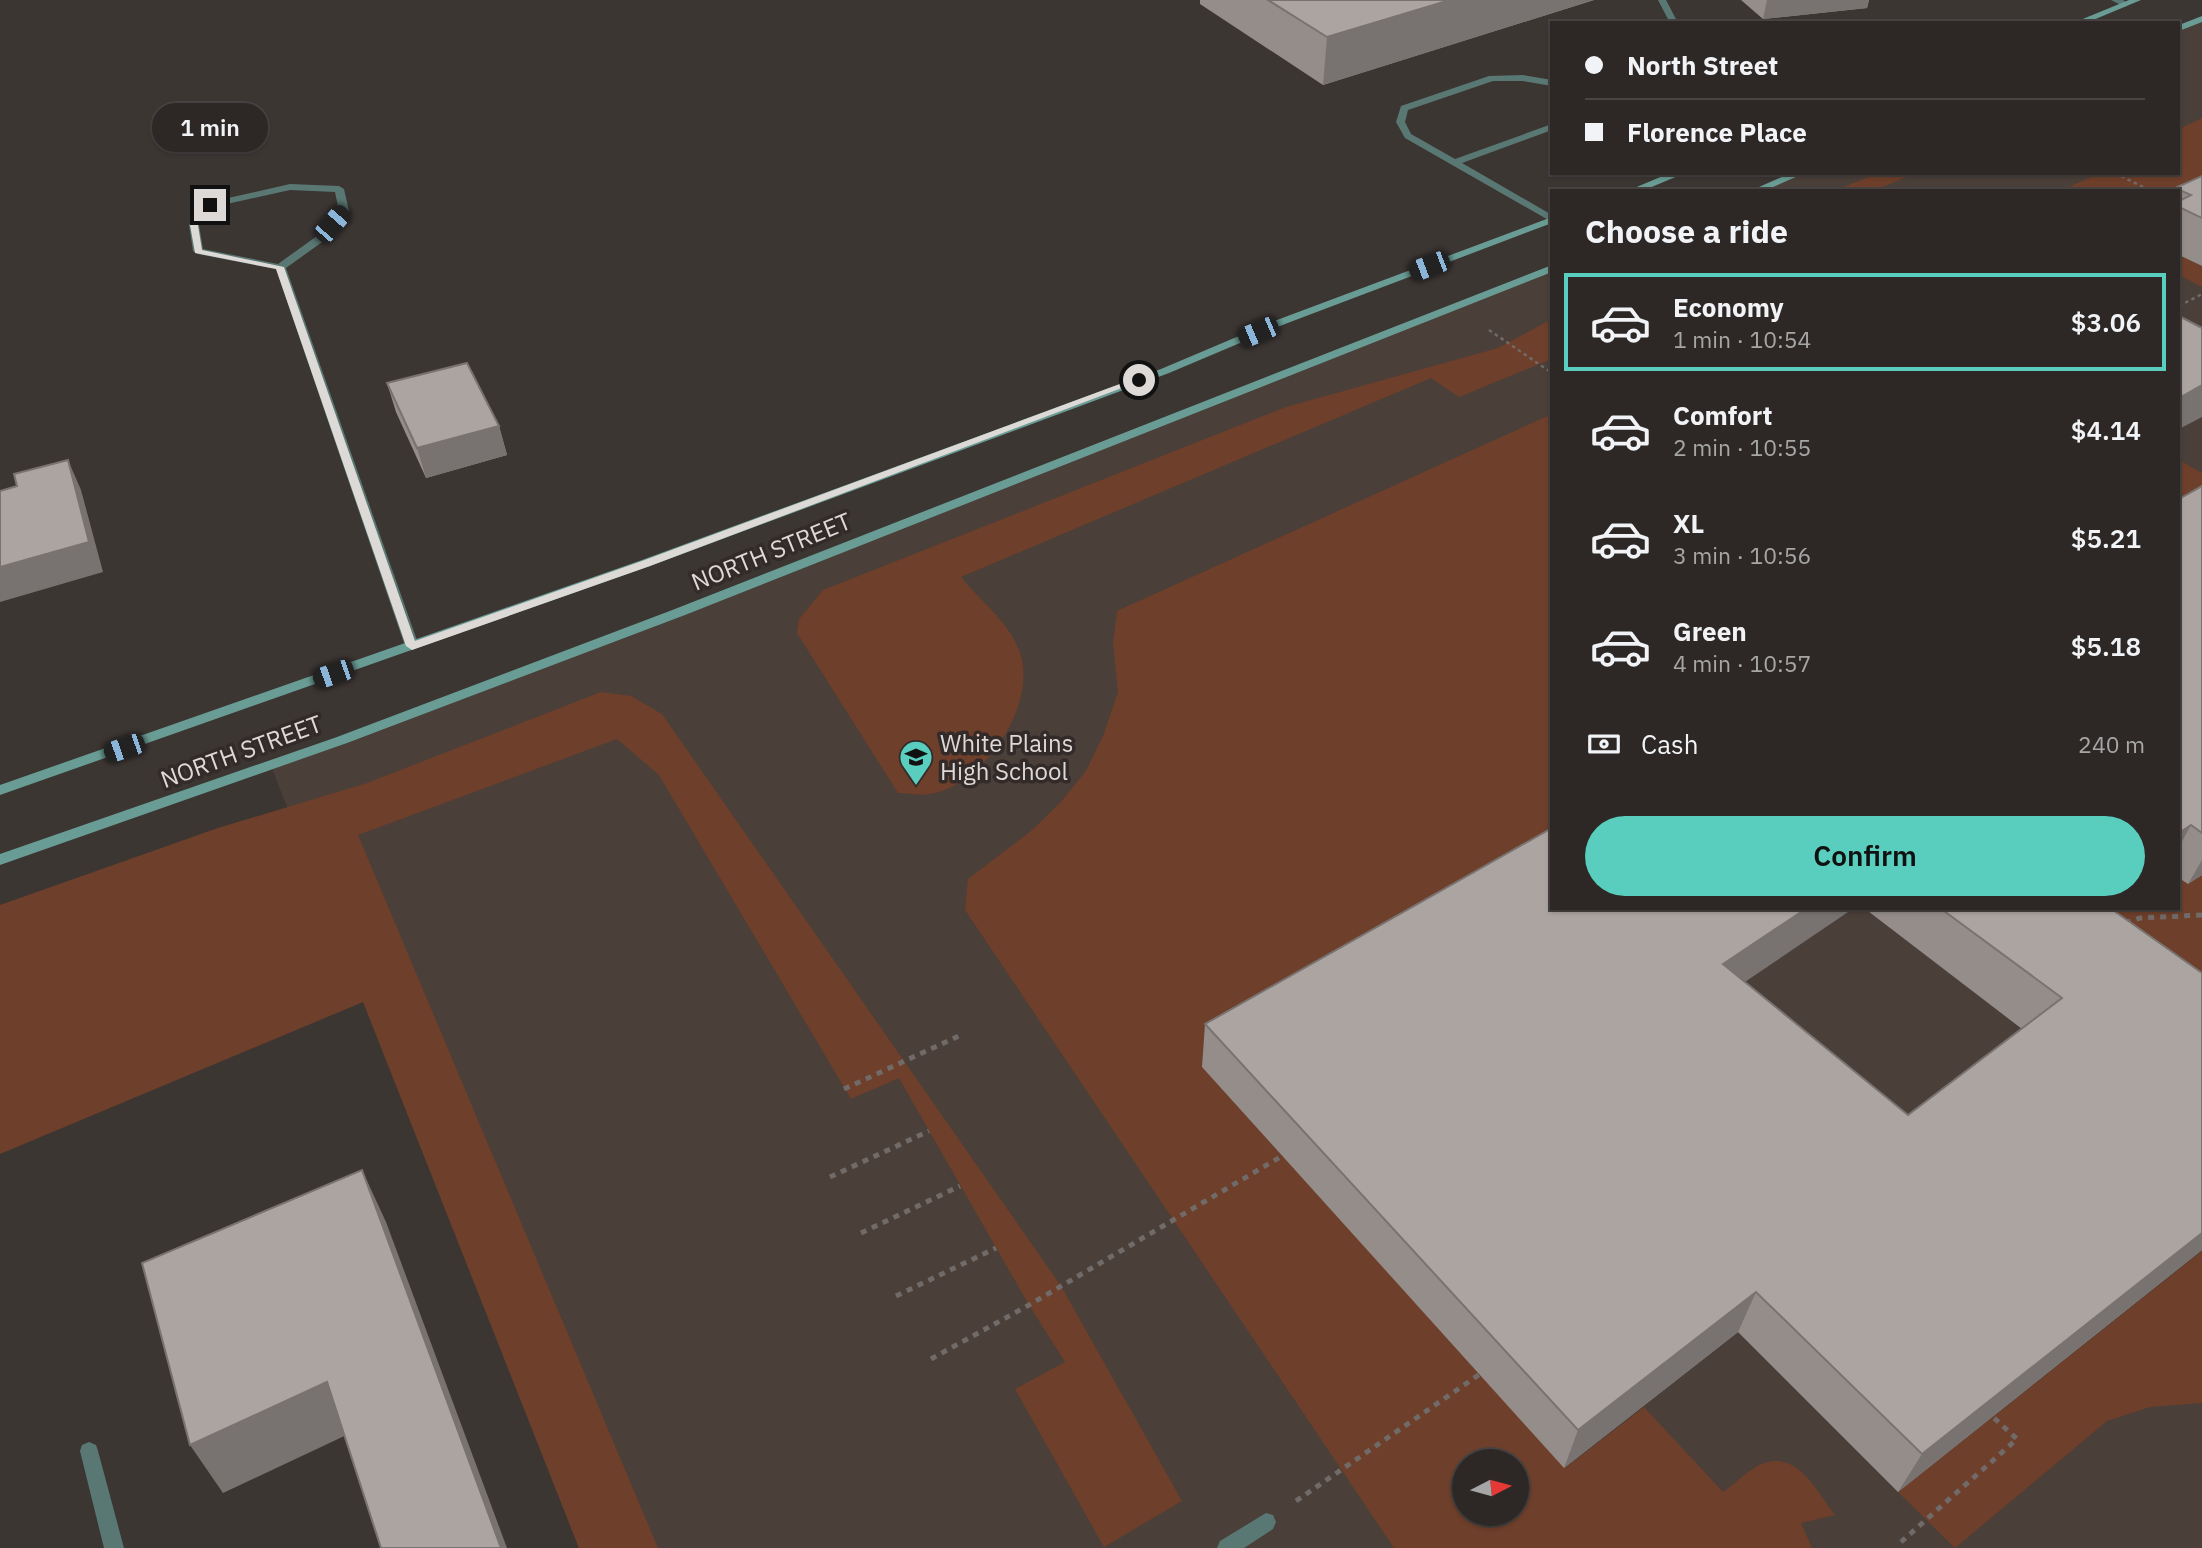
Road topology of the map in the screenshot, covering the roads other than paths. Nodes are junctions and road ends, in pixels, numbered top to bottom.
1 (1662, 0) edge
2 (2115, 0) edge
3 (2137, 0) edge
4 (2125, 4) junction
5 (2202, 19) edge
6 (1673, 21) edge
7 (2082, 21) edge
8 (2180, 28) edge
9 (1550, 83) edge
10 (1550, 128) edge
11 (1456, 162) junction
12 (1675, 175) edge
13 (1795, 175) edge
14 (1637, 189) edge
15 (1760, 189) edge
16 (1550, 218) edge
17 (1550, 220) edge
18 (280, 267) junction
19 (1550, 269) edge
20 (412, 646) junction
21 (0, 790) edge
22 (0, 860) edge
23 (89, 1451) dead end
24 (1266, 1522) road end
25 (114, 1548) edge
26 (1227, 1548) edge

1 - 6 street
2 - 4 street
3 - 4 main road
4 - 7 main road
5 - 8 main road
9 - 11 street
10 - 11 street
11 - 16 street
12 - 14 main road
13 - 15 main road
17 - 20 main road, NORTH STREET
18 - 18 street
18 - 20 street
19 - 22 main road, NORTH STREET
20 - 21 main road, NORTH STREET
23 - 25 street
24 - 26 street

